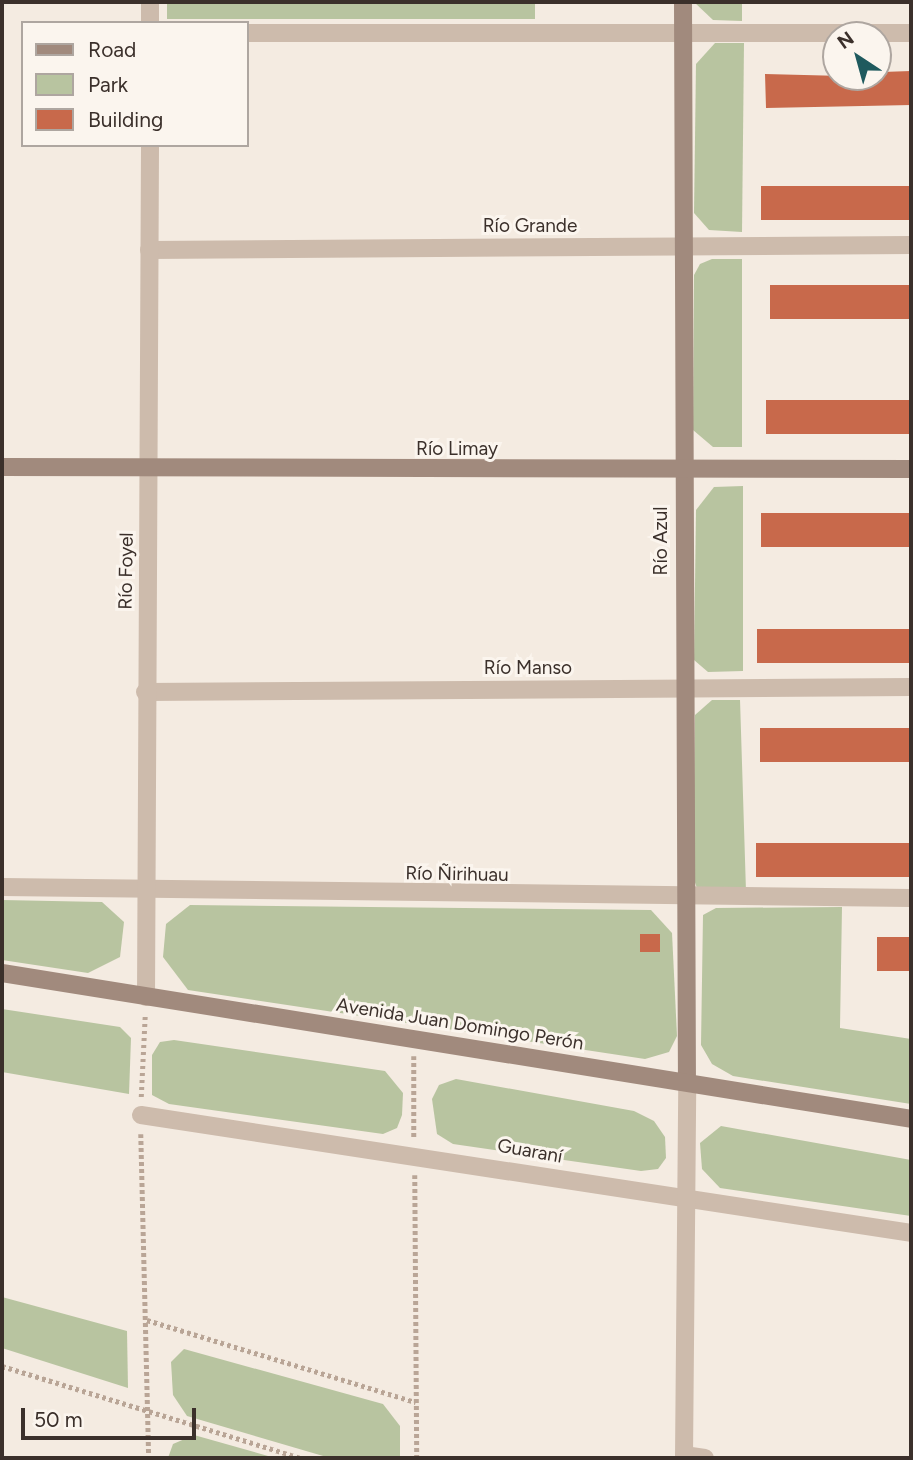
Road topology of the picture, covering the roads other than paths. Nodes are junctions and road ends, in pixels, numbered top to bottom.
1 (150, 2) edge
2 (683, 2) edge
3 (150, 21) edge
4 (248, 33) edge
5 (911, 33) edge
6 (684, 34) junction
7 (150, 147) edge
8 (911, 245) edge
9 (681, 246) junction
10 (149, 250) junction
11 (2, 467) edge
12 (148, 467) junction
13 (911, 468) edge
14 (682, 470) junction
15 (911, 687) edge
16 (681, 688) junction
17 (145, 692) junction
18 (2, 887) edge
19 (145, 888) junction
20 (911, 898) edge
21 (685, 900) junction
22 (2, 973) edge
23 (146, 997) junction
24 (687, 1081) junction
25 (141, 1115) road end
26 (911, 1119) edge
27 (687, 1199) junction
28 (911, 1233) edge
29 (684, 1457) edge
30 (705, 1458) edge

1 - 3 street
2 - 6 street, Río Azul
4 - 6 street
5 - 6 street
6 - 9 street, Río Azul
7 - 10 street, Río Foyel
8 - 9 street, Río Grande
9 - 10 street, Río Grande
9 - 14 street, Río Azul
10 - 12 street, Río Foyel
11 - 12 street, Río Limay
12 - 14 street, Río Limay
12 - 17 street, Río Foyel
13 - 14 street, Río Limay
14 - 16 street, Río Azul
15 - 16 street, Río Manso
16 - 17 street, Río Manso
16 - 21 street, Río Azul
17 - 19 street, Río Foyel
18 - 19 street, Río Ñirihuau
19 - 21 street, Río Ñirihuau
19 - 23 street, Río Foyel
20 - 21 street, Río Ñirihuau
21 - 24 street, Río Azul
22 - 23 street, Avenida Juan Domingo Perón
23 - 24 street, Avenida Juan Domingo Perón
24 - 26 street, Avenida Juan Domingo Perón
24 - 27 street
25 - 27 street, Guaraní
27 - 28 street, Guaraní
27 - 29 street
29 - 30 street

